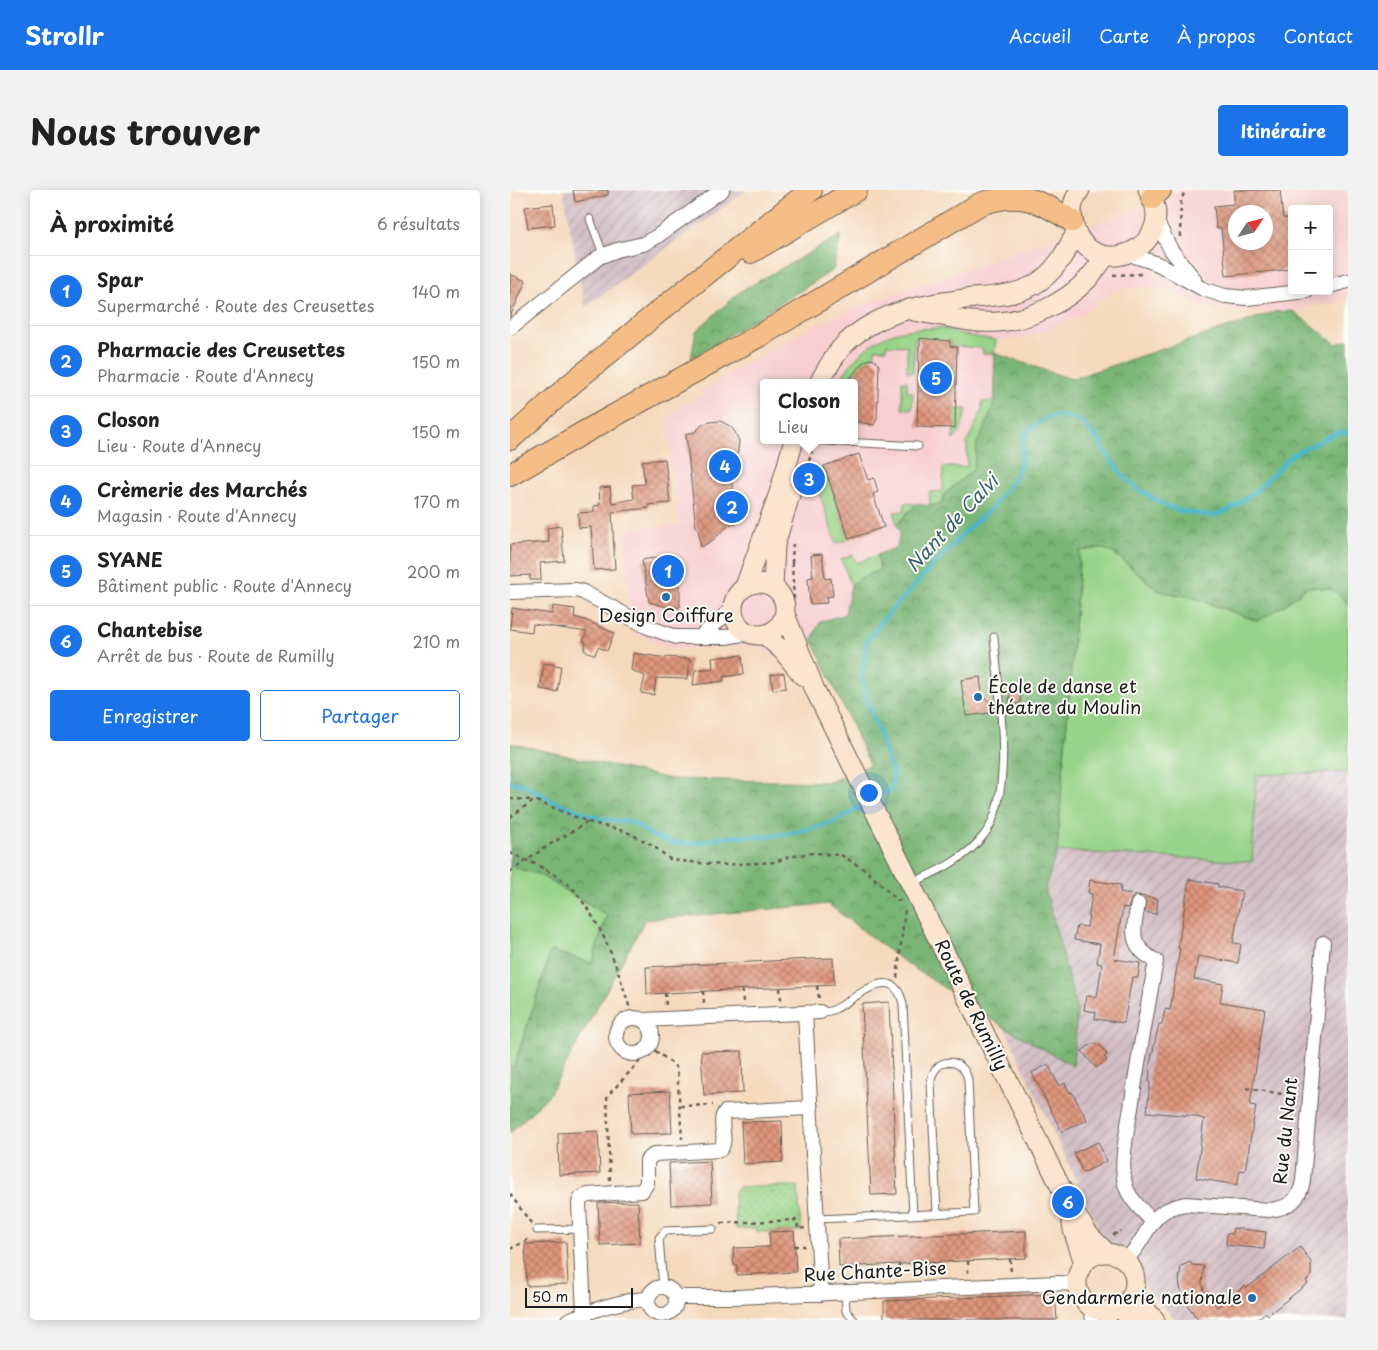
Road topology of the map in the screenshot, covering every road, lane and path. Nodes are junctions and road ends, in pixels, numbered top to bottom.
1 (722, 190) edge
2 (811, 190) edge
3 (856, 190) edge
4 (1080, 190) edge
5 (1153, 193) edge
6 (590, 219) dead end
7 (1156, 220) junction
8 (1074, 227) junction
9 (603, 254) junction
10 (1129, 254) junction
11 (1106, 256) junction
12 (1348, 281) edge
13 (1333, 285) edge
14 (1203, 289) junction
15 (1288, 293) edge
16 (908, 310) junction
17 (510, 328) edge
18 (610, 353) junction
19 (821, 379) edge
20 (510, 439) edge
21 (858, 443) edge
22 (793, 444) edge
23 (806, 444) edge
24 (918, 446) dead end
25 (510, 475) edge
26 (745, 586) junction
27 (774, 587) junction
28 (510, 592) edge
29 (733, 608) junction
30 (785, 614) junction
31 (757, 634) junction
32 (701, 636) junction
33 (994, 637) dead end
34 (815, 690) junction
35 (510, 799) edge
36 (534, 800) junction
37 (510, 817) edge
38 (588, 822) junction
39 (510, 853) edge
40 (528, 861) junction
41 (510, 872) edge
42 (911, 883) junction
43 (1138, 904) dead end
44 (1323, 943) dead end
45 (896, 988) junction
46 (820, 1012) joint
47 (806, 1013) junction
48 (638, 1019) junction
49 (644, 1050) junction
50 (1246, 1088) dead end
51 (1282, 1094) dead end
52 (680, 1106) junction
53 (811, 1108) junction
54 (726, 1112) junction
55 (683, 1152) junction
56 (510, 1194) edge
57 (610, 1194) junction
58 (1070, 1206) junction
59 (937, 1214) junction
60 (913, 1215) junction
61 (1152, 1221) junction
62 (817, 1224) junction
63 (580, 1229) junction
64 (713, 1229) joint
65 (537, 1230) junction
66 (510, 1249) edge
67 (1107, 1253) junction
68 (1126, 1261) junction
69 (1084, 1263) junction
70 (1077, 1284) junction
71 (663, 1287) junction
72 (845, 1292) junction
73 (821, 1294) junction
74 (1132, 1294) junction
75 (675, 1297) junction
76 (648, 1299) junction
77 (1113, 1312) edge
78 (1092, 1313) edge
79 (584, 1314) junction
80 (665, 1317) edge
81 (568, 1320) edge
82 (854, 1320) edge
83 (1134, 1320) edge
84 (1155, 1320) edge

1 - 9 street
2 - 18 highway
3 - 18 highway
4 - 8 main road
5 - 7 main road
6 - 9 lane
7 - 10 main road
7 - 14 street
8 - 11 main road
8 - 16 main road
8 - 25 highway
9 - 17 street
10 - 11 main road
10 - 14 street
11 - 16 main road
12 - 13 street
14 - 15 street
16 - 19 main road
18 - 20 highway
21 - 24 lane
22 - 26 main road
23 - 27 main road
26 - 27 main road
26 - 29 main road
27 - 30 main road
28 - 32 street
29 - 31 main road
29 - 32 street
30 - 31 main road
30 - 34 main road
31 - 32 street
31 - 34 main road
33 - 42 lane
34 - 42 main road, Route de Rumilly
35 - 36 path
36 - 37 path
36 - 38 path
38 - 40 path
38 - 45 path
39 - 40 path
40 - 41 path
40 - 48 path
42 - 58 main road, Route de Rumilly
43 - 61 street
44 - 61 street, Rue du Nant
45 - 46 lane
45 - 60 lane
46 - 47 street
47 - 48 street
47 - 53 street
48 - 49 street
48 - 49 street
49 - 52 path
49 - 57 path
50 - 51 path
52 - 54 path
52 - 55 path
53 - 54 street
53 - 62 street
54 - 55 street
55 - 57 street
56 - 65 path
57 - 63 street
58 - 67 main road, Route de Rumilly
58 - 69 main road, Route de Rumilly
59 - 59 lane
59 - 60 lane
60 - 62 lane
61 - 68 street, Rue du Nant
62 - 64 path
62 - 73 street
63 - 65 lane
63 - 79 street
64 - 71 lane
65 - 66 path
67 - 68 main road
67 - 69 main road
68 - 74 main road
69 - 70 main road
70 - 72 street, Rue Chante-Bise
70 - 78 main road
71 - 75 street
71 - 76 street
72 - 73 street, Rue Chante-Bise
72 - 82 lane
73 - 75 street, Rue Chante-Bise
74 - 77 main road
74 - 84 main road
75 - 80 street
76 - 79 street
76 - 80 street
77 - 78 main road
77 - 83 main road
79 - 81 street

